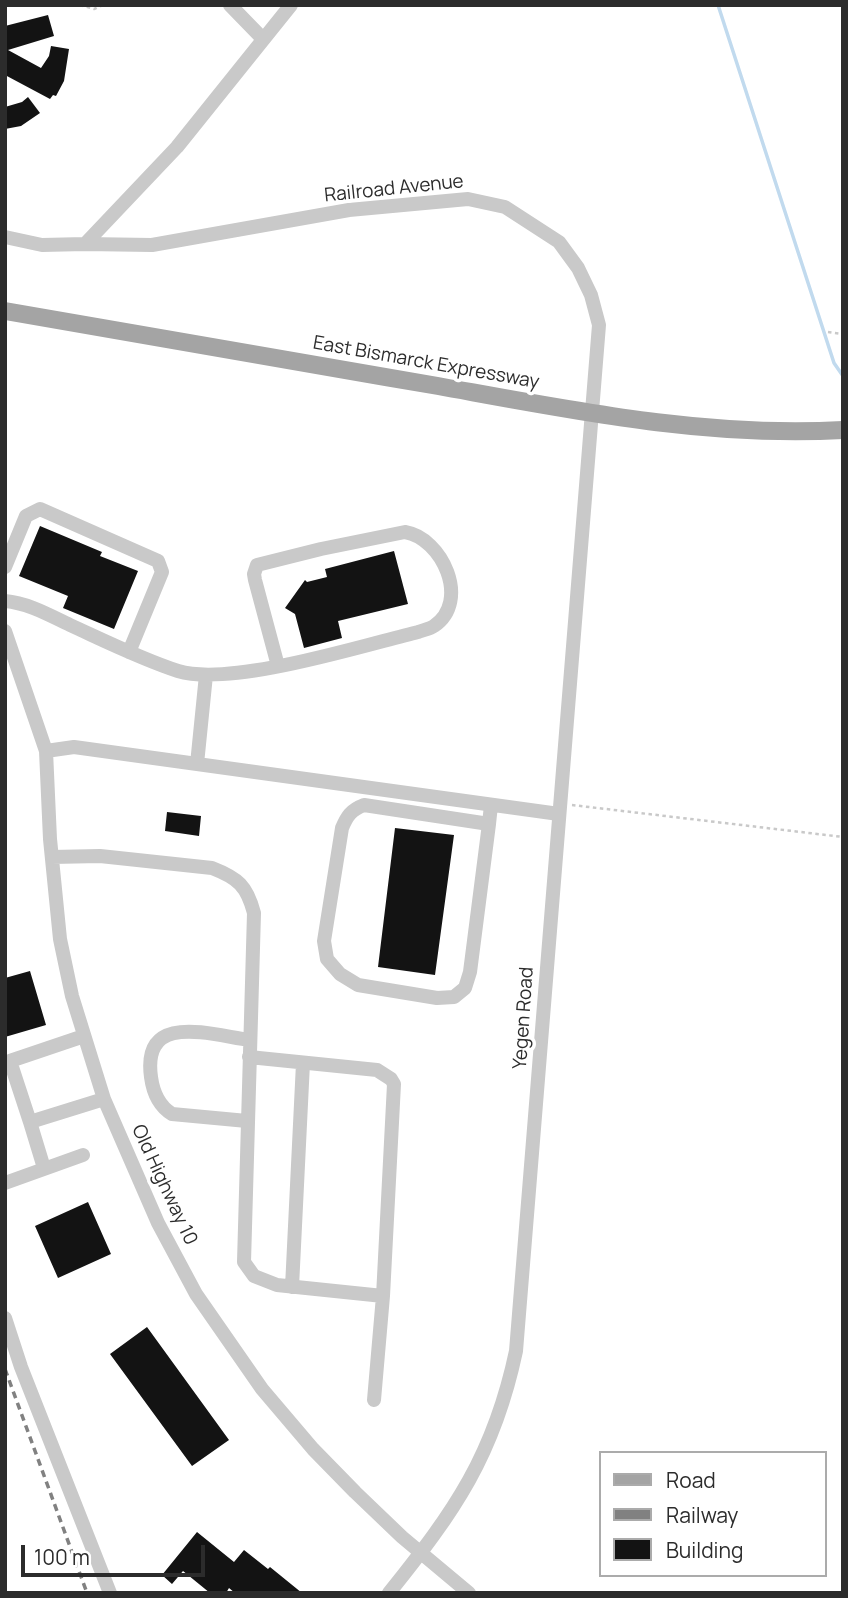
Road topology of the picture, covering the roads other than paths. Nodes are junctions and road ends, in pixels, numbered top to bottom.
1 (230, 5) edge
2 (291, 5) edge
3 (263, 38) junction
4 (5, 237) edge
5 (85, 244) junction
6 (5, 311) edge
7 (591, 413) junction
8 (843, 430) edge
9 (5, 567) edge
10 (5, 601) edge
11 (5, 631) edge
12 (129, 652) junction
13 (278, 666) junction
14 (206, 674) junction
15 (46, 751) junction
16 (197, 764) junction
17 (491, 805) junction
18 (559, 809) junction
19 (489, 824) junction
20 (52, 857) junction
21 (84, 1035) junction
22 (250, 1040) junction
23 (249, 1058) junction
24 (303, 1063) junction
25 (104, 1099) junction
26 (247, 1121) junction
27 (30, 1122) junction
28 (83, 1155) dead end
29 (44, 1168) junction
30 (5, 1183) edge
31 (292, 1287) junction
32 (383, 1296) junction
33 (5, 1318) edge
34 (374, 1400) dead end
35 (421, 1553) junction
36 (110, 1593) edge
37 (389, 1593) edge
38 (469, 1593) edge

1 - 3 street
2 - 3 street
3 - 5 street
4 - 5 street, Railroad Avenue
5 - 7 street, Railroad Avenue
6 - 7 main road, East Bismarck Expressway
7 - 8 main road, East Bismarck Expressway
7 - 18 street, Yegen Road
9 - 12 street
10 - 12 street
11 - 15 street, Old Highway 10
12 - 14 street
13 - 13 street
13 - 14 street
14 - 16 street
15 - 16 street
15 - 20 street, Old Highway 10
16 - 17 street
17 - 18 street
17 - 19 street
18 - 35 street, Yegen Road
19 - 19 street
20 - 21 street, Old Highway 10
20 - 22 street
21 - 25 street, Old Highway 10
21 - 27 street
22 - 23 street
22 - 26 street
23 - 24 street
23 - 26 street
24 - 31 street
24 - 32 street
25 - 27 street
25 - 35 street, Old Highway 10
26 - 31 street
27 - 29 street
28 - 29 street
29 - 30 street
31 - 32 street
32 - 34 street
33 - 36 street
35 - 37 street, Yegen Road
35 - 38 street, Old Highway 10

